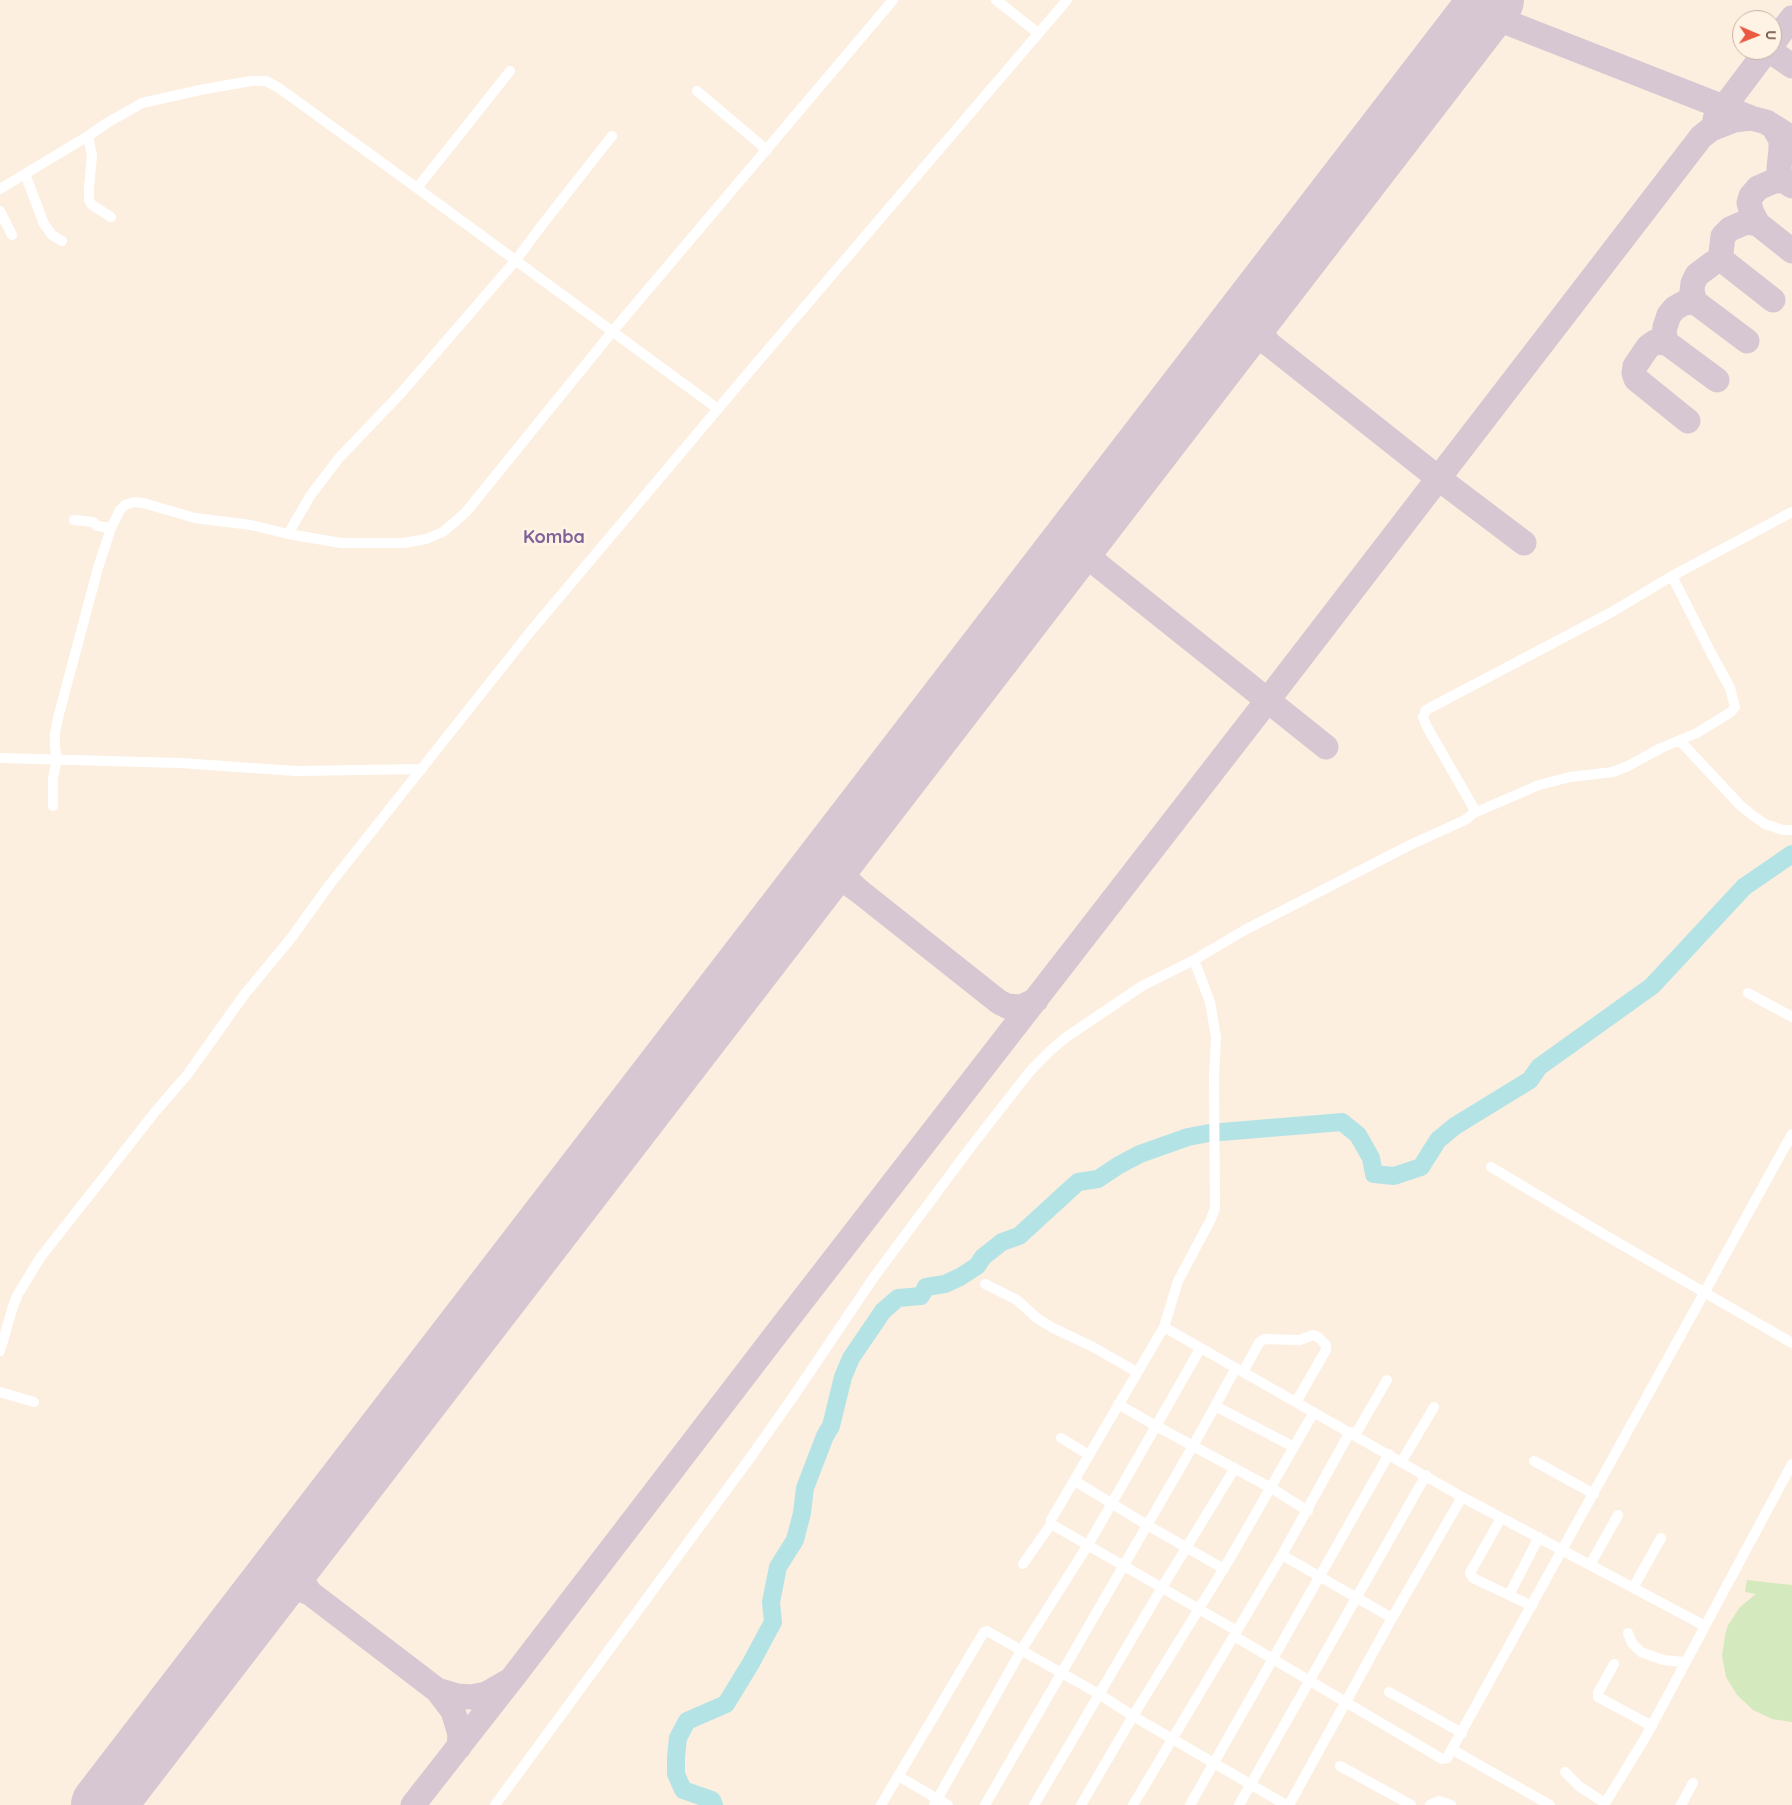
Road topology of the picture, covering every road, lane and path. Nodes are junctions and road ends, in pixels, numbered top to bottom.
1 (893, 0) edge
2 (996, 0) edge
3 (1067, 0) edge
4 (1038, 32) junction
5 (510, 71) dead end
6 (697, 91) dead end
7 (88, 136) junction
8 (612, 136) dead end
9 (767, 150) junction
10 (25, 174) junction
11 (417, 188) junction
12 (0, 189) edge
13 (0, 211) edge
14 (111, 217) dead end
15 (12, 235) dead end
16 (62, 241) dead end
17 (516, 260) junction
18 (612, 332) junction
19 (718, 409) junction
20 (1792, 512) edge
21 (74, 520) dead end
22 (111, 528) junction
23 (288, 534) junction
24 (1672, 576) junction
25 (1680, 741) junction
26 (0, 758) edge
27 (57, 759) junction
28 (422, 769) junction
29 (53, 806) dead end
30 (1474, 813) junction
31 (1792, 830) edge
32 (1194, 960) junction
33 (1748, 993) dead end
34 (1792, 1017) edge
35 (1792, 1134) edge
36 (1491, 1167) dead end
37 (985, 1284) dead end
38 (1705, 1292) junction
39 (1164, 1327) junction
40 (1792, 1343) edge
41 (1200, 1349) junction
42 (0, 1351) edge
43 (1239, 1370) junction
44 (1137, 1372) junction
45 (1387, 1380) dead end
46 (0, 1392) edge
47 (34, 1402) dead end
48 (1296, 1402) junction
49 (1118, 1404) junction
50 (1215, 1406) junction
51 (1434, 1407) dead end
52 (1314, 1412) junction
53 (1156, 1426) junction
54 (1353, 1433) junction
55 (1061, 1438) dead end
56 (1193, 1446) junction
57 (1294, 1447) junction
58 (1389, 1454) junction
59 (1089, 1455) junction
60 (1402, 1461) junction
61 (1534, 1461) dead end
62 (1792, 1464) edge
63 (1235, 1468) junction
64 (1426, 1475) junction
65 (1074, 1481) junction
66 (1271, 1488) junction
67 (1594, 1494) junction
68 (1462, 1496) junction
69 (1112, 1504) junction
70 (1308, 1511) junction
71 (1618, 1515) dead end
72 (1501, 1518) junction
73 (1051, 1524) junction
74 (1147, 1525) junction
75 (1539, 1537) junction
76 (1660, 1538) dead end
77 (1088, 1545) junction
78 (1187, 1548) junction
79 (1563, 1550) junction
80 (1282, 1555) junction
81 (1023, 1564) dead end
82 (1590, 1565) junction
83 (1123, 1566) junction
84 (1224, 1569) junction
85 (1320, 1576) junction
86 (1633, 1588) junction
87 (1161, 1589) junction
88 (1509, 1595) junction
89 (1356, 1598) junction
90 (1532, 1606) junction
91 (1199, 1611) junction
92 (1392, 1618) junction
93 (1705, 1626) junction
94 (1628, 1633) dead end
95 (1236, 1634) junction
96 (1022, 1650) junction
97 (1273, 1658) junction
98 (1686, 1662) junction
99 (1614, 1664) dead end
100 (1060, 1673) junction
101 (1310, 1680) junction
102 (1389, 1692) dead end
103 (1100, 1694) junction
104 (1345, 1703) junction
105 (1133, 1716) junction
106 (1652, 1726) junction
107 (1462, 1733) junction
108 (1173, 1738) junction
109 (1453, 1750) junction
110 (1215, 1764) junction
111 (1340, 1766) dead end
112 (1566, 1772) dead end
113 (898, 1776) junction
114 (1693, 1783) dead end
115 (1250, 1784) junction
116 (936, 1802) edge
117 (1605, 1804) edge
118 (495, 1805) edge
119 (881, 1805) edge
120 (948, 1805) edge
121 (985, 1805) edge
122 (1034, 1805) edge
123 (1081, 1805) edge
124 (1133, 1805) edge
125 (1190, 1805) edge
126 (1239, 1805) edge
127 (1288, 1805) edge
128 (1411, 1805) edge
129 (1430, 1805) edge
130 (1451, 1805) edge
131 (1550, 1805) edge
132 (1682, 1805) edge

1 - 9 street
2 - 4 street
3 - 4 street
4 - 19 street
5 - 11 street
6 - 9 street
7 - 10 street
7 - 11 street
7 - 14 street
8 - 17 street
9 - 18 street
10 - 12 street
10 - 16 street
11 - 17 street
13 - 15 street
17 - 18 street
17 - 23 street
18 - 19 street
18 - 23 street
19 - 28 street
20 - 24 street
21 - 22 street
22 - 23 street
22 - 27 street
24 - 25 street
24 - 30 street
25 - 30 street
25 - 31 street
26 - 27 street
27 - 28 street
27 - 29 street
28 - 42 street
30 - 32 street
32 - 39 street
32 - 118 street
33 - 34 street
35 - 38 street
36 - 38 street
37 - 44 street
38 - 40 street
38 - 67 street
39 - 41 street
39 - 44 street
41 - 43 street
41 - 53 street
43 - 48 street
43 - 48 street
43 - 50 street
44 - 49 street
45 - 54 street
46 - 47 street
48 - 52 street
49 - 53 street
49 - 59 street
50 - 56 street
50 - 57 street
51 - 60 street
52 - 54 street
52 - 57 street
53 - 56 street
53 - 69 street
54 - 58 street
54 - 70 street
55 - 59 street
56 - 63 street
56 - 74 street
57 - 66 street
58 - 60 street
58 - 85 street
59 - 65 street
60 - 64 street
61 - 67 street
62 - 93 street
63 - 66 street
63 - 78 street
64 - 68 street
64 - 89 street
65 - 69 street
65 - 73 street
66 - 70 street
66 - 84 street
67 - 79 street
68 - 72 street
68 - 92 street
69 - 74 street
69 - 77 street
70 - 80 street
71 - 82 street
72 - 75 street
72 - 88 street
73 - 77 street
73 - 81 street
74 - 78 street
74 - 83 street
75 - 79 street
75 - 88 street
76 - 86 street
77 - 83 street
77 - 96 street
78 - 84 street
78 - 87 street
79 - 82 street
79 - 90 street
80 - 85 street
80 - 95 street
82 - 86 street
83 - 87 street
83 - 100 street
84 - 91 street
85 - 89 street
85 - 97 street
86 - 93 street
87 - 91 street
87 - 103 street
88 - 90 street
89 - 92 street
89 - 101 street
90 - 107 street
91 - 95 street
91 - 105 street
92 - 104 street
93 - 98 street
94 - 98 street
95 - 97 street
95 - 108 street
96 - 100 street
96 - 113 street
96 - 116 street
97 - 101 street
97 - 110 street
98 - 106 street
99 - 106 street
100 - 103 street
100 - 121 street
101 - 104 street
101 - 115 street
102 - 107 street
103 - 105 street
103 - 122 street
104 - 109 street
104 - 127 street
105 - 108 street
105 - 123 street
106 - 117 street
107 - 109 street
108 - 110 street
108 - 124 street
109 - 131 street
110 - 115 street
110 - 125 street
111 - 128 street
112 - 117 street
113 - 116 street
113 - 119 street
114 - 132 street
115 - 126 street
115 - 127 street
116 - 120 street
129 - 130 street

